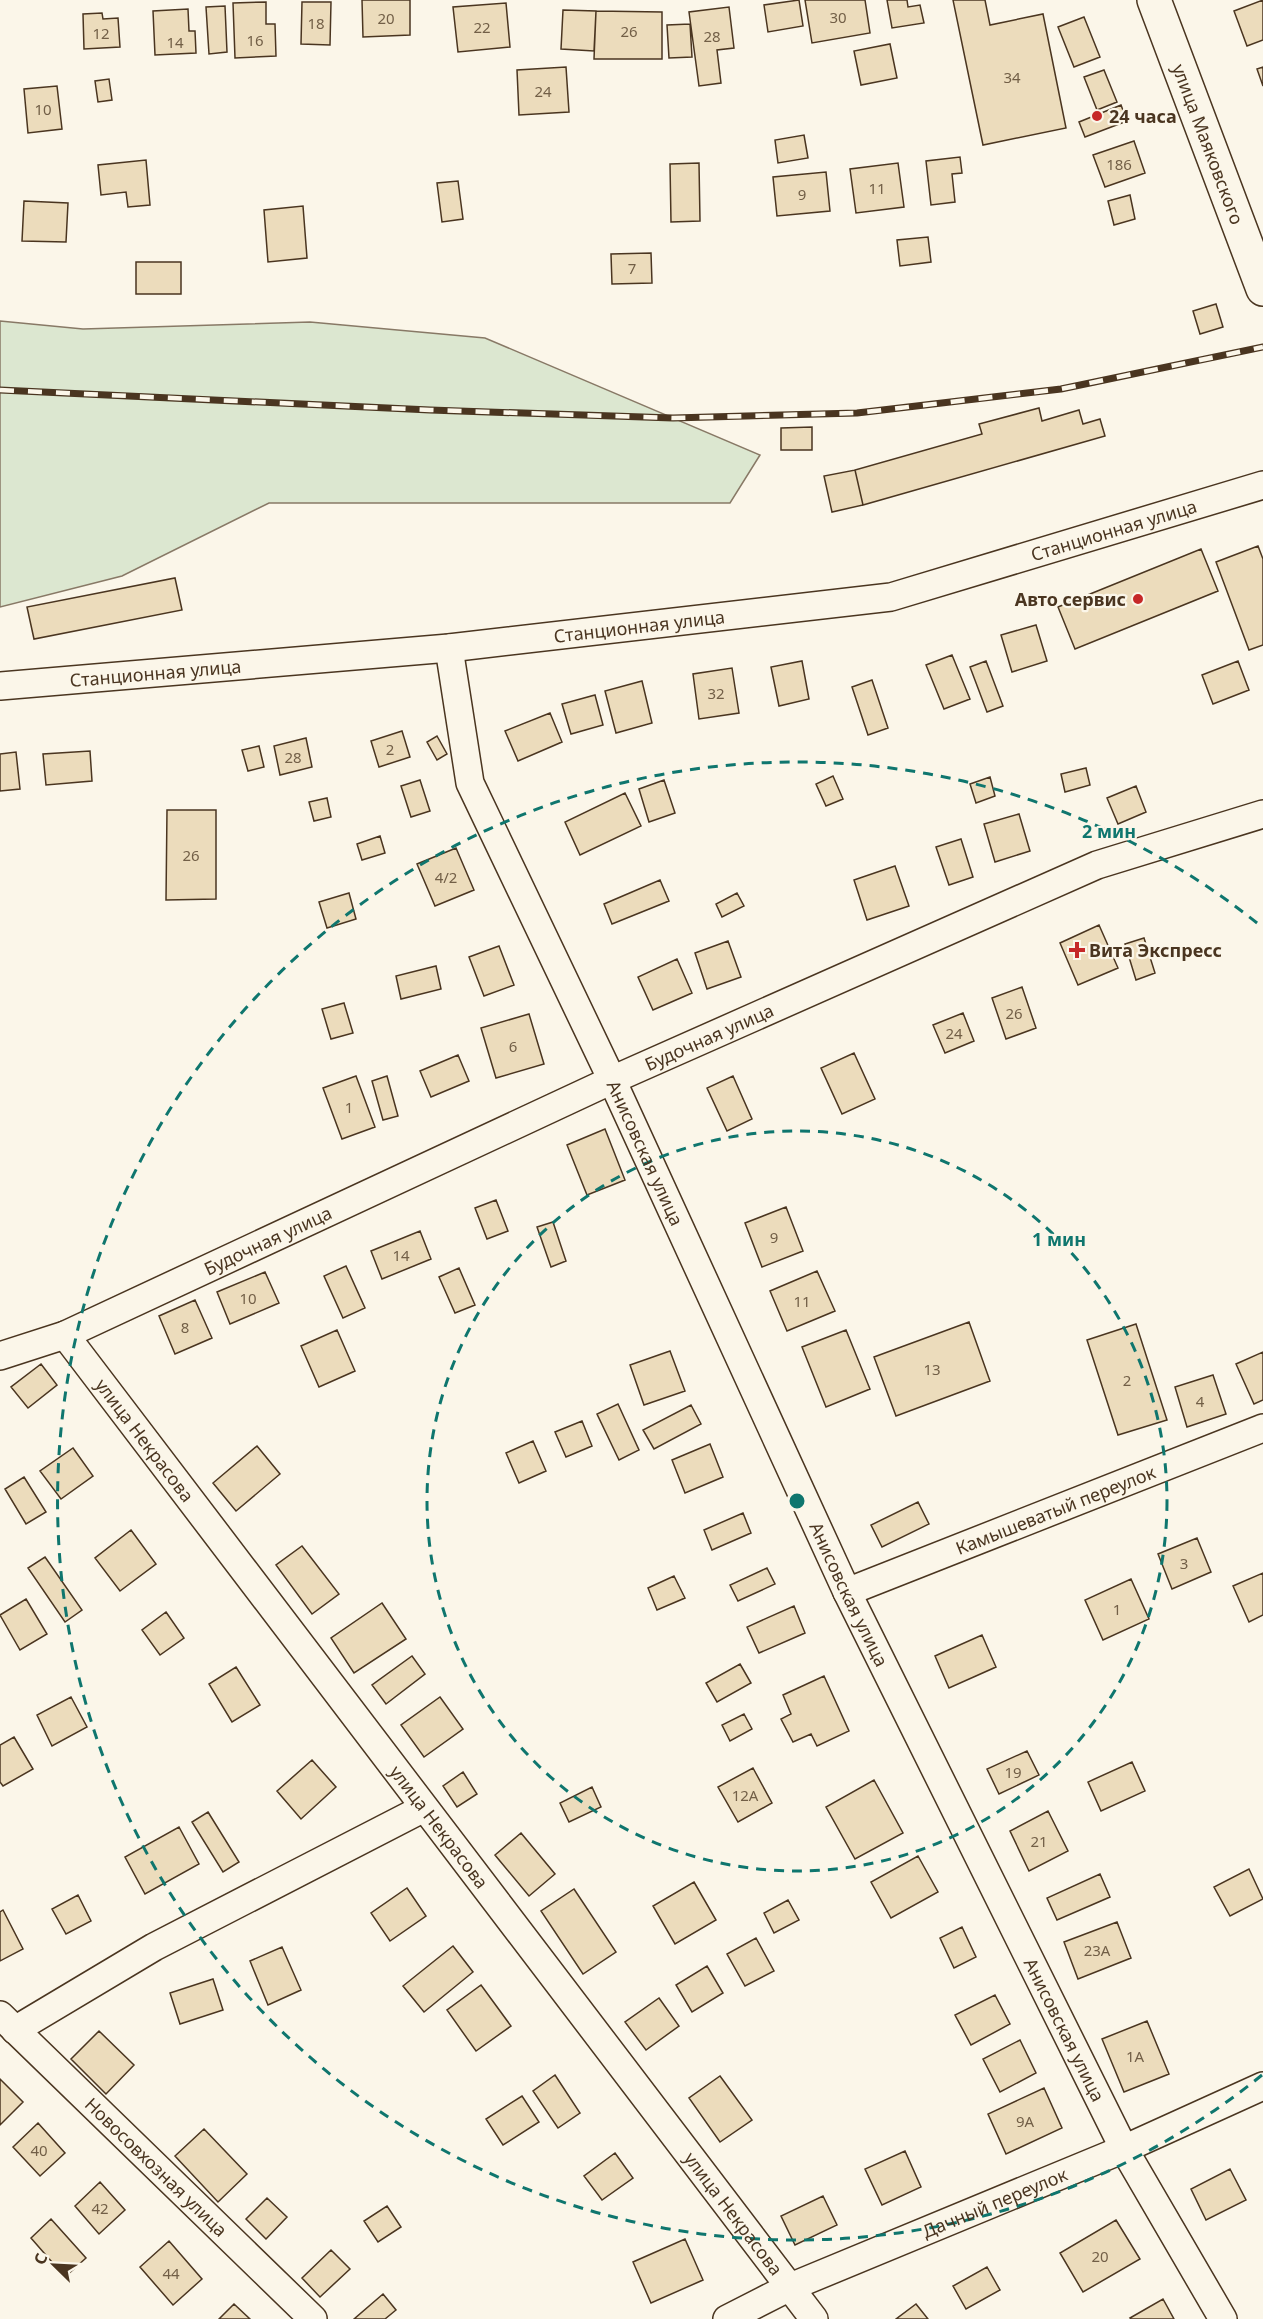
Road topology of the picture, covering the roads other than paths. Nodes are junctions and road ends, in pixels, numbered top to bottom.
1 (1154, 0) edge
2 (1263, 289) edge
3 (1263, 485) edge
4 (449, 648) junction
5 (0, 686) edge
6 (1263, 814) edge
7 (612, 1080) junction
8 (65, 1335) junction
9 (0, 1356) edge
10 (1263, 1428) edge
11 (847, 1592) junction
12 (424, 1808) junction
13 (8, 2022) edge
14 (1263, 2086) edge
15 (1124, 2149) junction
16 (788, 2288) junction
17 (313, 2319) edge
18 (727, 2319) edge
19 (814, 2319) edge
20 (1223, 2319) edge

1 - 2 main road, улица Маяковского
3 - 4 street, Станционная улица
4 - 5 street, Станционная улица
4 - 7 street, Анисовская улица
6 - 7 street, Будочная улица
7 - 8 street, Будочная улица
7 - 11 street, Анисовская улица
8 - 9 street, Будочная улица
8 - 12 street, улица Некрасова
10 - 11 street, Камышеватый переулок
11 - 15 street, Анисовская улица
12 - 13 street
12 - 16 street, улица Некрасова
13 - 17 street, Новосовхозная улица
14 - 15 street, Дачный переулок
15 - 16 street, Дачный переулок
15 - 20 street, Анисовская улица
16 - 18 street, Дачный переулок
16 - 19 street, улица Некрасова

